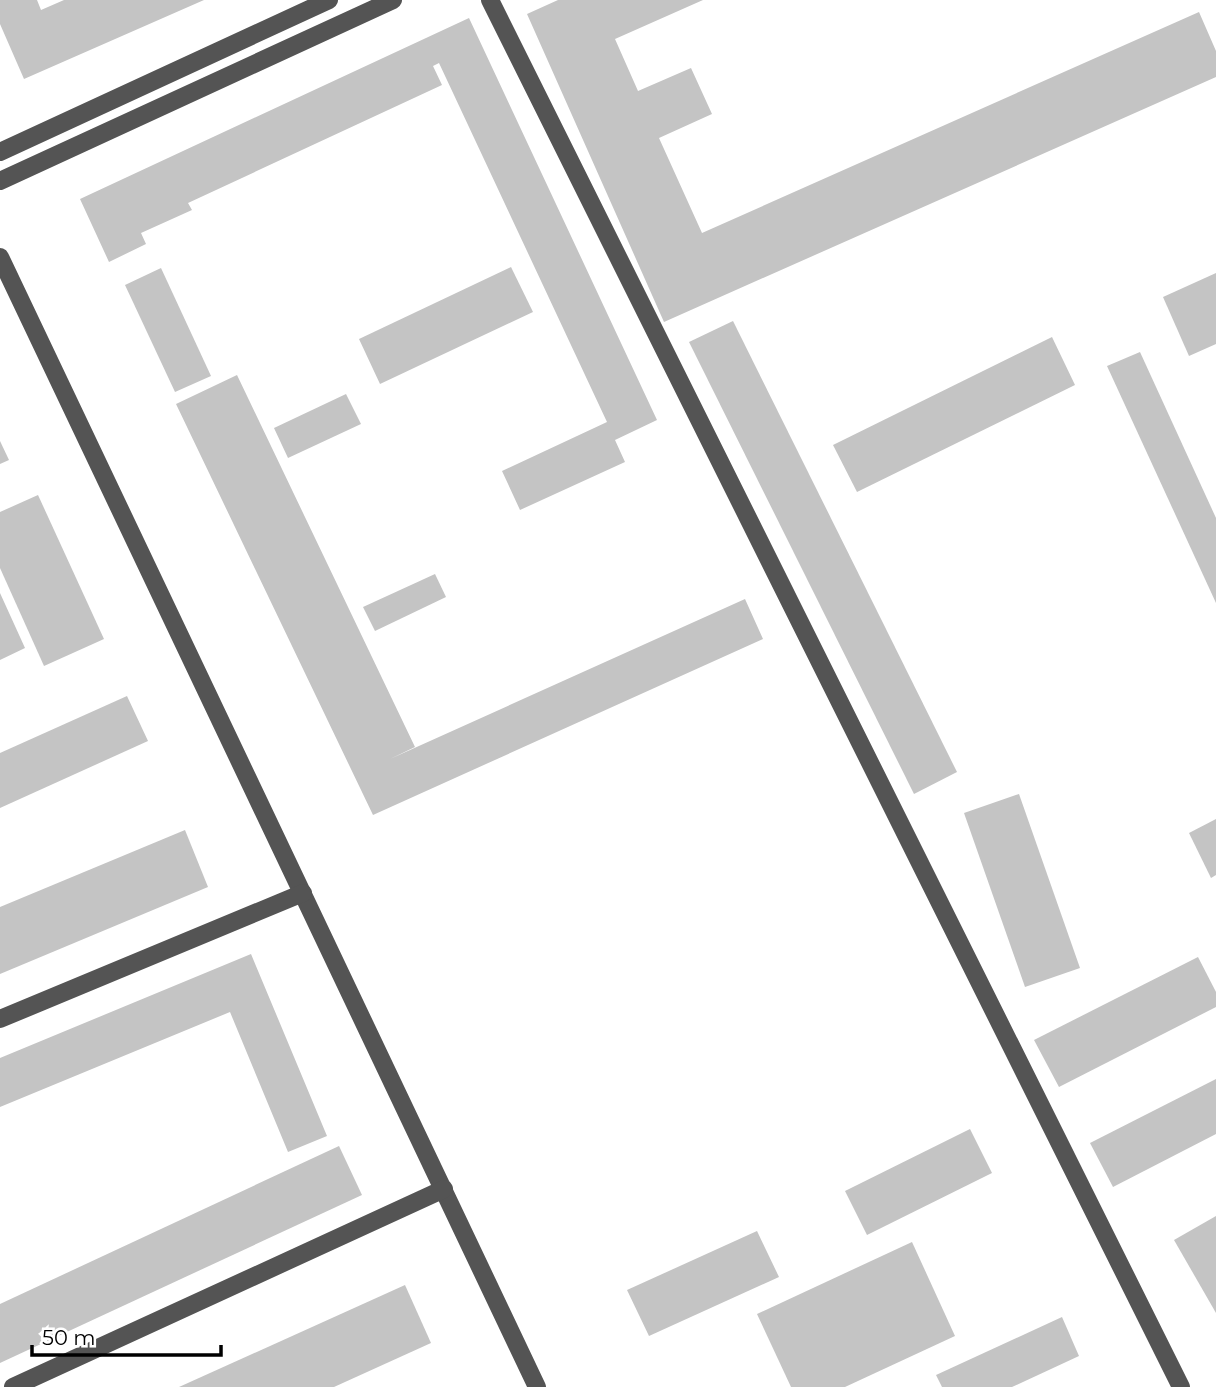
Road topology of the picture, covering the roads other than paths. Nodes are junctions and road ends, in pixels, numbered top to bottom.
1 (329, 0) edge
2 (393, 0) edge
3 (490, 0) edge
4 (0, 152) edge
5 (0, 181) edge
6 (0, 257) edge
7 (303, 893) junction
8 (0, 1019) edge
9 (443, 1189) junction
10 (13, 1387) edge
11 (537, 1387) edge
12 (1181, 1387) edge

1 - 4 street
2 - 5 street
3 - 12 street
6 - 7 street
7 - 8 street
7 - 9 street
9 - 10 street
9 - 11 street

